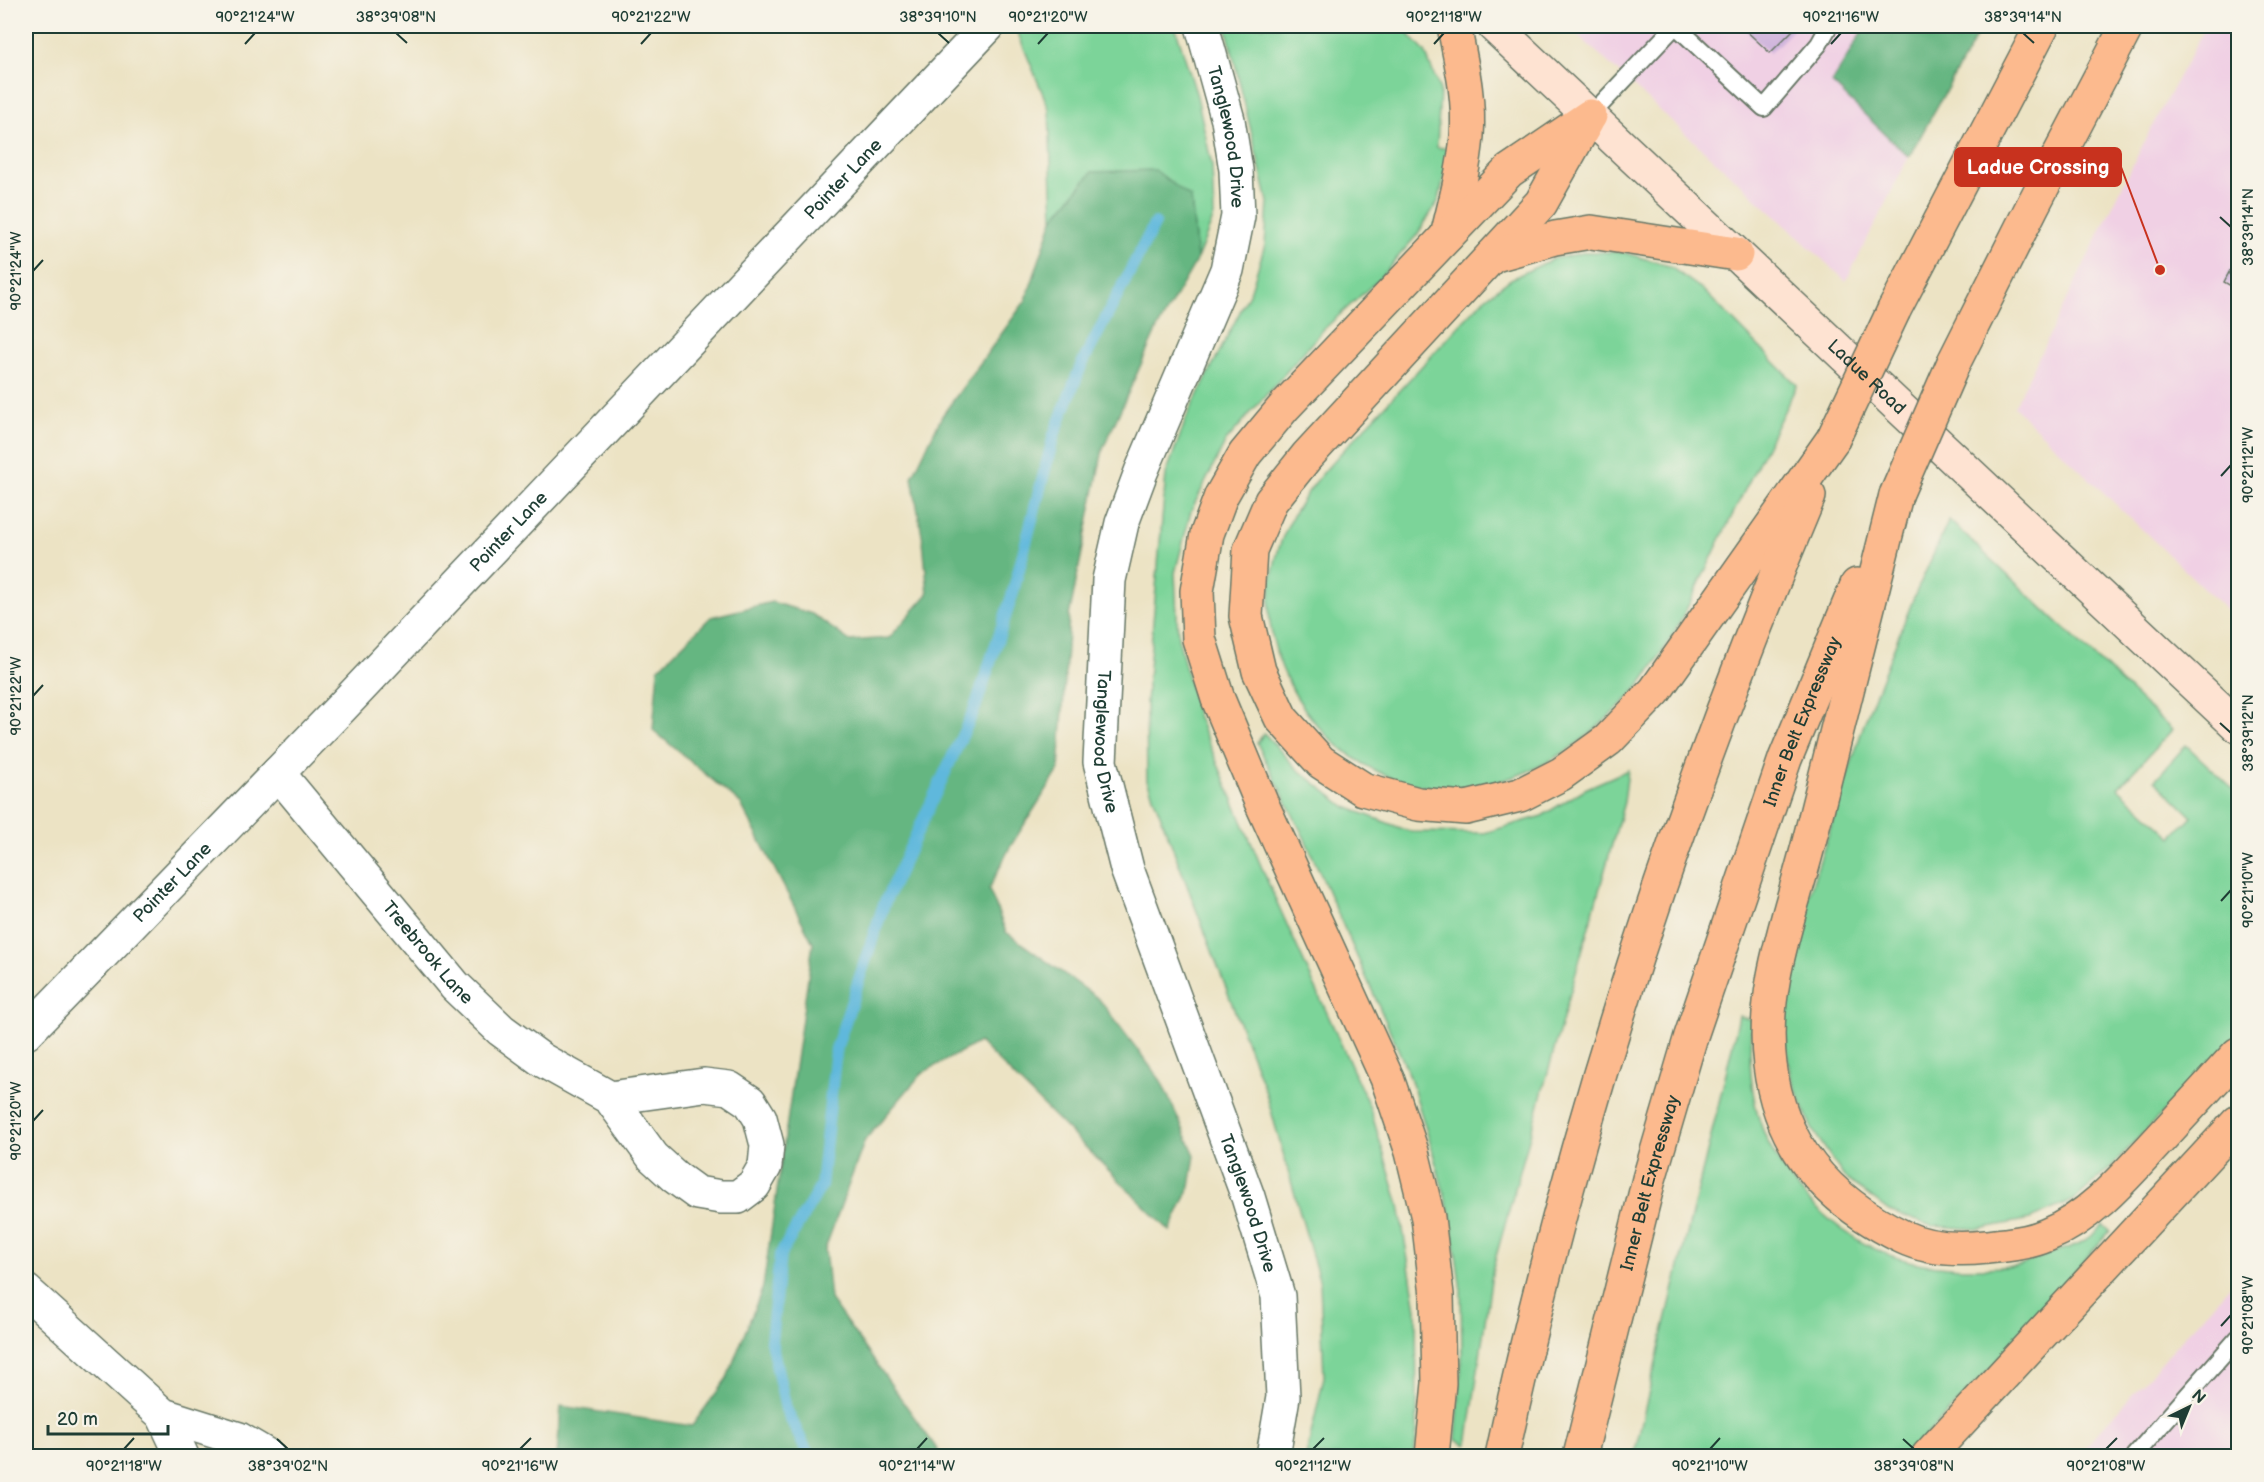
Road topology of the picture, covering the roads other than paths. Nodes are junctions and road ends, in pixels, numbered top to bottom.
1 (988, 26) edge
2 (1202, 26) edge
3 (1454, 26) edge
4 (1494, 26) edge
5 (1675, 26) edge
6 (1829, 26) edge
7 (2042, 26) edge
8 (2127, 26) edge
9 (1590, 116) junction
10 (1446, 240) junction
11 (1736, 254) junction
12 (1492, 256) junction
13 (1833, 439) junction
14 (1896, 495) junction
15 (2238, 726) edge
16 (278, 773) junction
17 (26, 1032) edge
18 (2238, 1054) edge
19 (610, 1098) junction
20 (2238, 1122) edge
21 (26, 1291) edge
22 (2238, 1338) edge
23 (163, 1415) junction
24 (182, 1456) edge
25 (267, 1456) edge
26 (1273, 1456) edge
27 (1432, 1456) edge
28 (1502, 1456) edge
29 (1580, 1456) edge
30 (1928, 1456) edge
31 (2134, 1456) edge

1 - 16 street, Pointer Lane
2 - 26 street, Tanglewood Drive
3 - 10 highway
4 - 9 main road, Ladue Road
5 - 6 lane
5 - 9 lane
7 - 13 highway, bridge
8 - 14 highway, Inner Belt Expressway, bridge
9 - 10 highway
9 - 11 main road, Ladue Road
9 - 12 highway
10 - 27 highway
11 - 12 highway
11 - 15 main road, Ladue Road
12 - 13 highway
13 - 28 highway
14 - 18 highway
14 - 29 highway, Inner Belt Expressway
16 - 17 street, Pointer Lane
16 - 19 street, Treebrook Lane
19 - 19 street, Treebrook Lane
20 - 30 highway
21 - 23 street
22 - 31 lane
23 - 24 street
23 - 25 street

